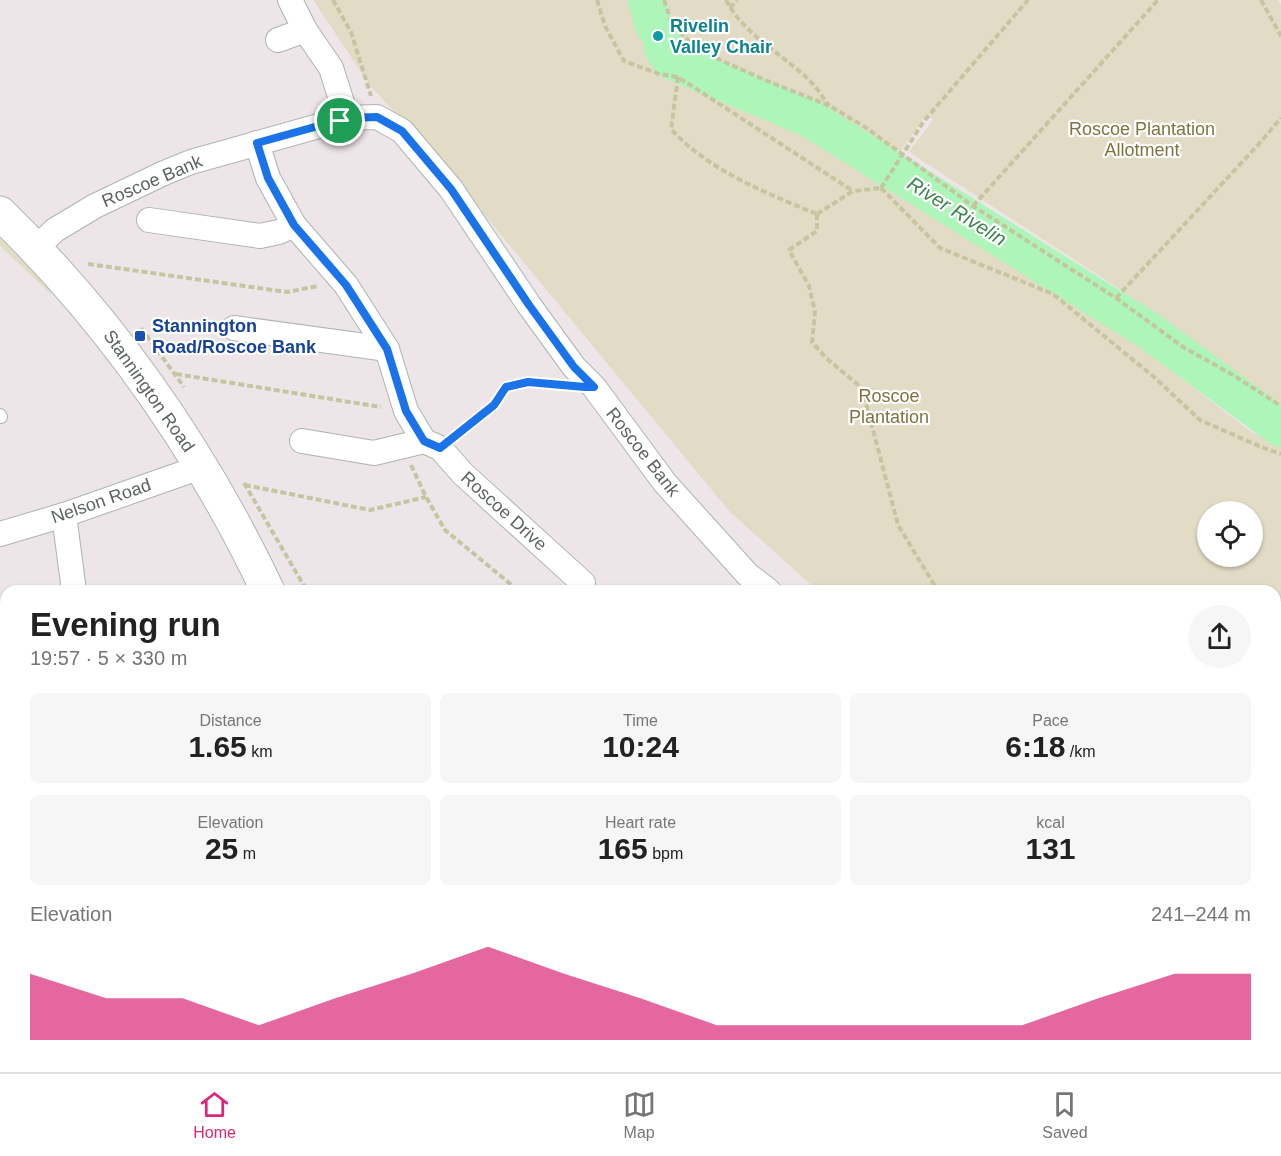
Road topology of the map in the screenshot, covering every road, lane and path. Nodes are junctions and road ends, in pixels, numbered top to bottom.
1 (290, 0) edge
2 (333, 0) edge
3 (597, 0) edge
4 (664, 0) edge
5 (726, 0) edge
6 (737, 0) edge
7 (1028, 0) edge
8 (1158, 0) edge
9 (1261, 0) edge
10 (730, 8) junction
11 (305, 30) junction
12 (1281, 36) edge
13 (278, 40) dead end
14 (678, 77) junction
15 (830, 106) junction
16 (377, 117) junction
17 (347, 118) junction
18 (1281, 118) edge
19 (257, 143) junction
20 (903, 154) junction
21 (881, 188) junction
22 (853, 191) junction
23 (973, 206) junction
24 (0, 213) edge
25 (818, 214) junction
26 (148, 220) dead end
27 (294, 225) junction
28 (36, 248) junction
29 (88, 264) dead end
30 (346, 285) junction
31 (1116, 298) junction
32 (234, 328) dead end
33 (387, 349) junction
34 (176, 374) dead end
35 (594, 387) junction
36 (1281, 406) edge
37 (406, 411) junction
38 (302, 441) dead end
39 (422, 445) junction
40 (1281, 454) edge
41 (201, 467) junction
42 (245, 485) dead end
43 (426, 497) junction
44 (64, 515) junction
45 (0, 534) edge
46 (583, 583) dead end
47 (73, 585) edge
48 (265, 585) edge
49 (512, 585) edge
50 (761, 585) edge
51 (934, 585) edge

1 - 11 street
2 - 16 path
3 - 14 path
4 - 15 path
5 - 10 path
6 - 10 path
7 - 20 path
8 - 23 path
9 - 12 path
10 - 15 path
11 - 13 street
11 - 17 street
14 - 22 path
14 - 25 path
15 - 20 path
16 - 17 street, Roscoe Bank
16 - 35 street, Roscoe Bank
17 - 19 street, Roscoe Bank
18 - 31 path
19 - 27 street, Roscoe Drive
19 - 28 street, Roscoe Bank
20 - 21 path
20 - 23 path
21 - 22 path
21 - 40 path
22 - 25 path
23 - 31 path
24 - 28 main road, Stannington Road
25 - 51 path
26 - 27 street
27 - 30 street, Roscoe Drive
28 - 41 main road, Stannington Road
29 - 30 path
30 - 33 street, Roscoe Drive
31 - 36 path
32 - 33 street
33 - 37 street, Roscoe Drive
34 - 37 path
35 - 39 path
35 - 50 street, Roscoe Bank
37 - 39 street, Roscoe Drive
38 - 39 street
39 - 43 path
39 - 46 street, Roscoe Drive
41 - 44 street, Nelson Road
41 - 48 main road, Stannington Road
42 - 43 path
43 - 49 path
44 - 45 street, Nelson Road
44 - 47 street

